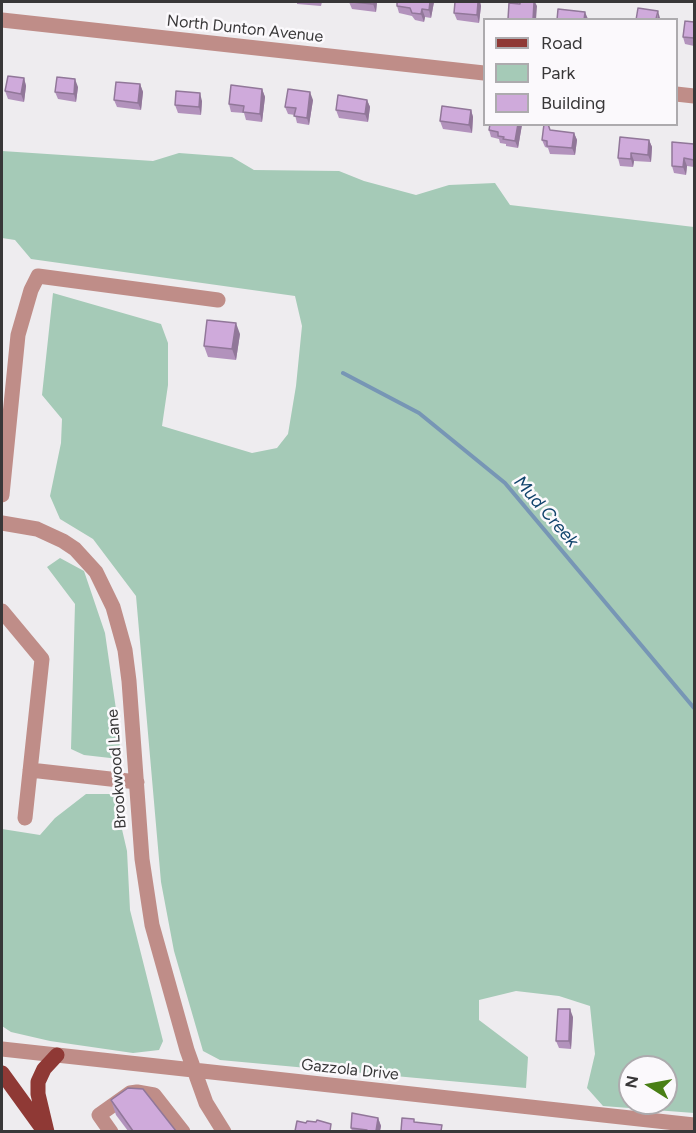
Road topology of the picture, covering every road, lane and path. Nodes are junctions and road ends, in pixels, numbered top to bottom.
1 (2, 20) edge
2 (483, 73) edge
3 (678, 94) edge
4 (694, 96) edge
5 (218, 300) dead end
6 (2, 495) edge
7 (2, 523) edge
8 (2, 611) edge
9 (30, 770) junction
10 (137, 782) junction
11 (25, 818) dead end
12 (2, 1049) edge
13 (57, 1055) junction
14 (195, 1072) junction
15 (2, 1073) edge
16 (694, 1125) edge
17 (45, 1131) edge
18 (111, 1131) edge
19 (183, 1131) edge
20 (224, 1131) edge

1 - 2 street, North Dunton Avenue
3 - 4 street
5 - 6 street
7 - 10 street, Brookwood Lane
8 - 9 street
9 - 10 street
9 - 11 street
10 - 14 street, Brookwood Lane
12 - 13 street, Gazzola Drive
13 - 14 street, Gazzola Drive
13 - 17 main road
14 - 16 street, Gazzola Drive
14 - 20 street, Brookwood Lane
15 - 17 main road
18 - 19 street

